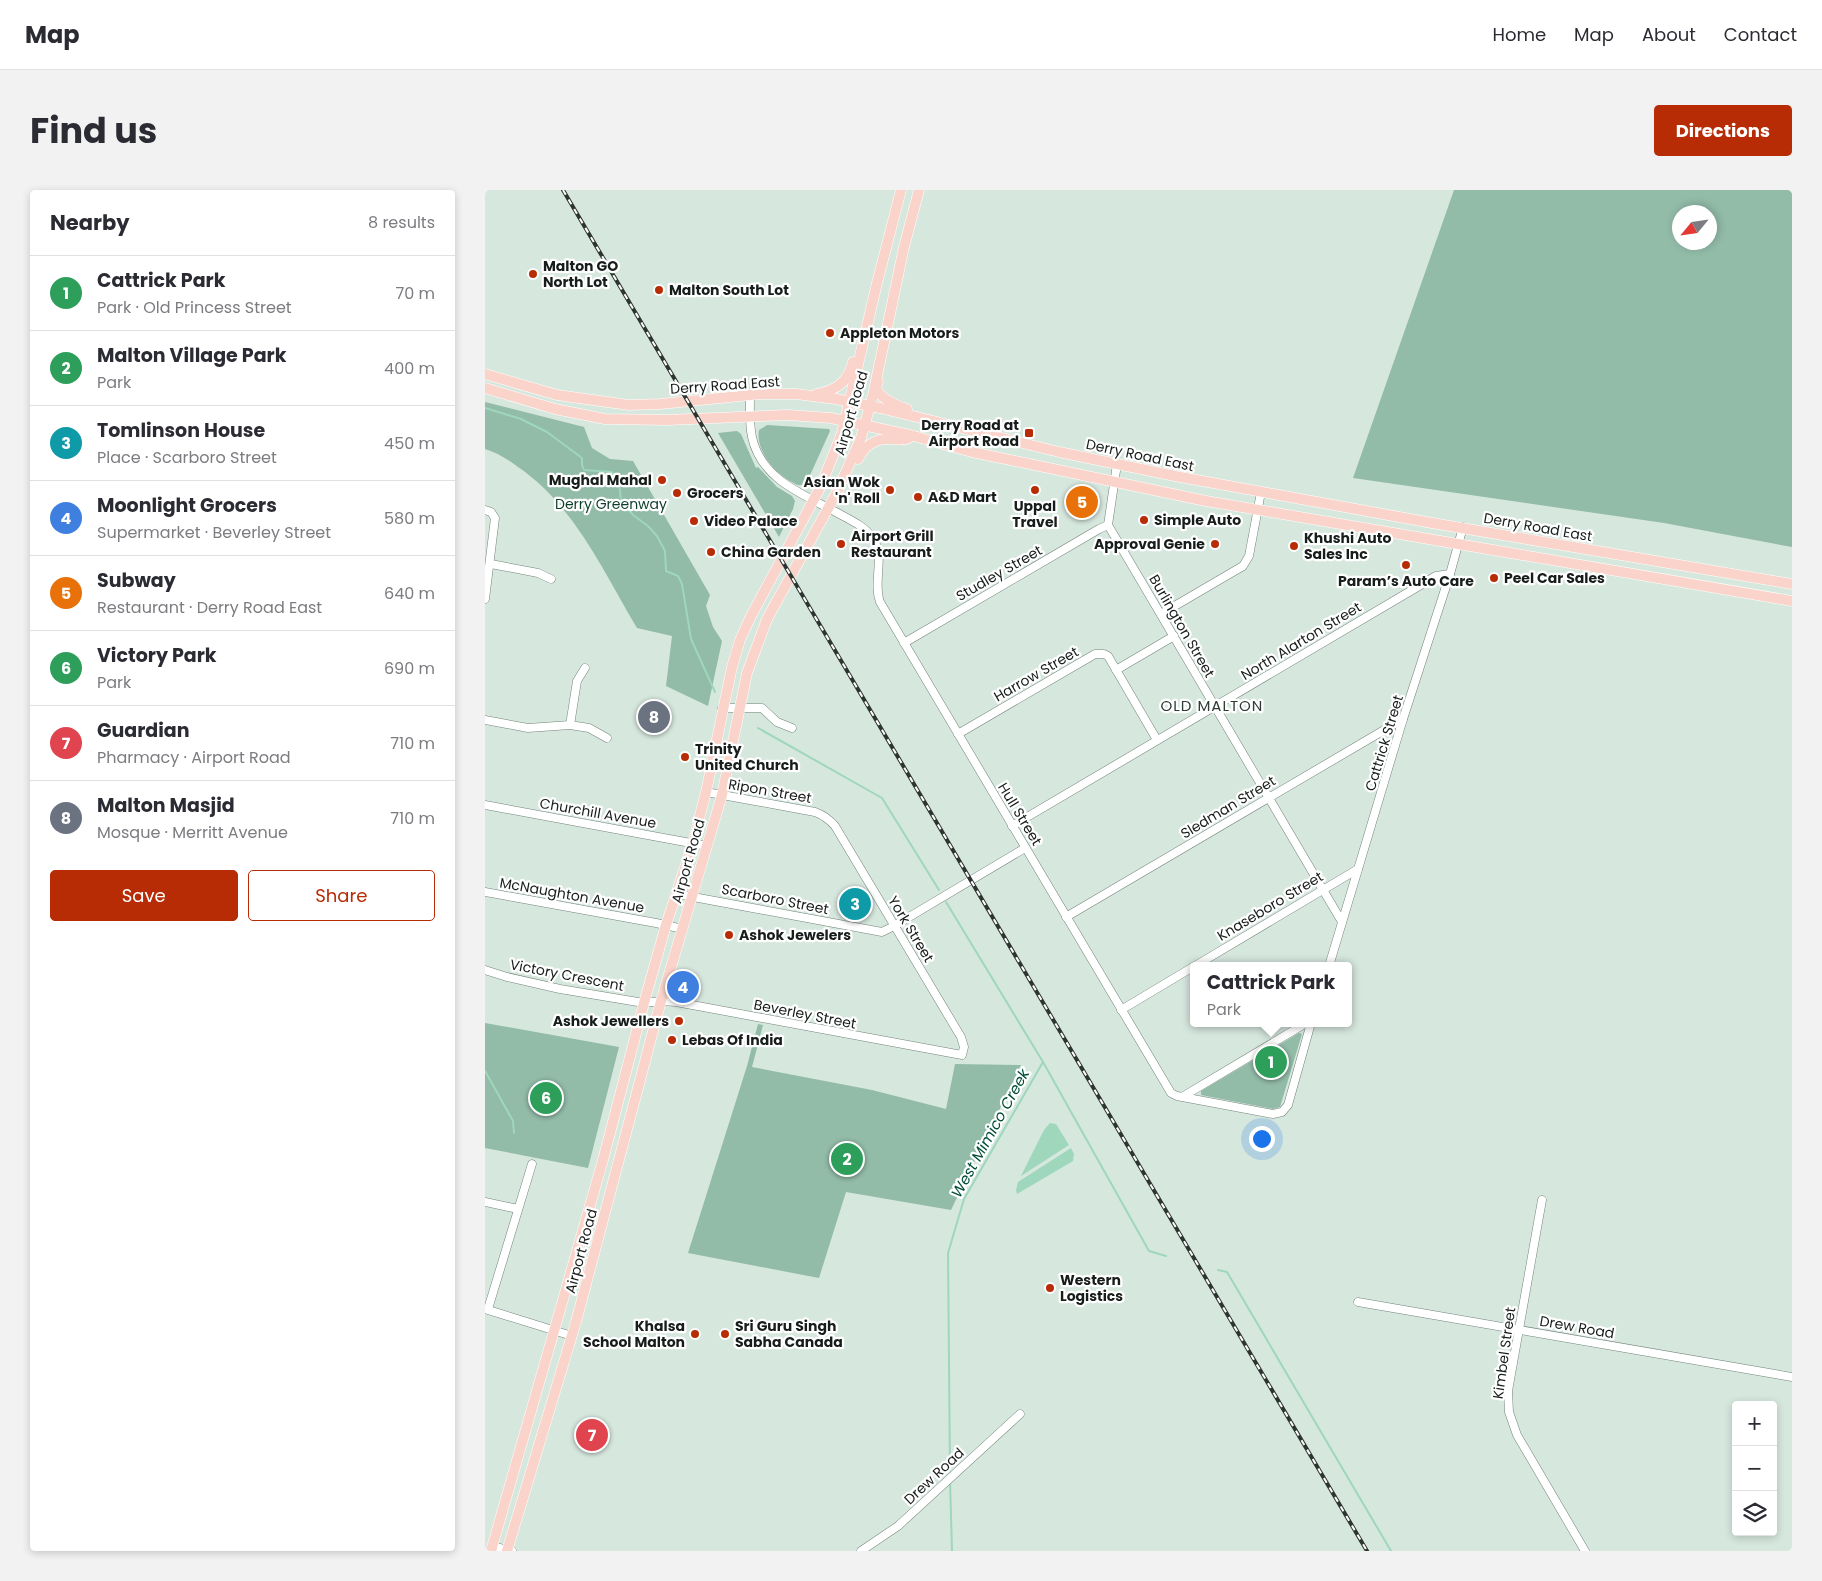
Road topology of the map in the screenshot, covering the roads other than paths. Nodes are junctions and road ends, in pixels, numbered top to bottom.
1 (901, 190) edge
2 (919, 190) edge
3 (866, 330) junction
4 (885, 334) junction
5 (485, 374) edge
6 (485, 388) edge
7 (796, 394) junction
8 (750, 395) junction
9 (850, 402) junction
10 (869, 406) junction
11 (750, 416) junction
12 (845, 421) junction
13 (931, 422) junction
14 (864, 425) junction
15 (913, 436) junction
16 (1117, 464) junction
17 (849, 468) junction
18 (1115, 482) junction
19 (1261, 492) junction
20 (813, 500) junction
21 (828, 508) junction
22 (485, 510) edge
23 (1258, 510) junction
24 (1108, 525) junction
25 (1463, 527) junction
26 (1525, 539) junction
27 (1457, 545) junction
28 (1522, 556) junction
29 (491, 564) junction
30 (1450, 574) junction
31 (551, 579) dead end
32 (1792, 584) edge
33 (485, 599) edge
34 (1792, 601) edge
35 (1161, 614) junction
36 (1174, 636) junction
37 (904, 644) junction
38 (585, 668) dead end
39 (1117, 670) junction
40 (1215, 706) junction
41 (722, 708) junction
42 (739, 708) junction
43 (1403, 719) junction
44 (485, 720) edge
45 (570, 725) junction
46 (792, 728) dead end
47 (958, 734) junction
48 (607, 738) dead end
49 (1157, 740) junction
50 (706, 792) junction
51 (722, 795) junction
52 (1269, 798) junction
53 (485, 805) edge
54 (828, 819) joint
55 (1012, 826) junction
56 (693, 842) junction
57 (707, 846) junction
58 (1025, 848) junction
59 (1359, 869) junction
60 (1323, 890) junction
61 (485, 892) edge
62 (677, 894) junction
63 (692, 896) junction
64 (1066, 918) junction
65 (1342, 922) junction
66 (666, 925) junction
67 (895, 926) junction
68 (683, 929) junction
69 (1201, 962) edge
70 (1330, 962) edge
71 (1190, 968) edge
72 (485, 970) edge
73 (661, 1001) junction
74 (644, 1003) junction
75 (1121, 1010) junction
76 (1299, 1027) edge
77 (1310, 1027) edge
78 (962, 1054) joint
79 (1182, 1097) junction
80 (603, 1160) junction
81 (620, 1160) junction
82 (532, 1164) dead end
83 (1542, 1200) dead end
84 (485, 1202) edge
85 (518, 1209) junction
86 (581, 1237) junction
87 (598, 1241) junction
88 (1359, 1302) dead end
89 (487, 1309) edge
90 (553, 1330) junction
91 (1519, 1330) junction
92 (572, 1336) junction
93 (1792, 1377) edge
94 (1020, 1414) dead end
95 (491, 1549) edge
96 (509, 1551) edge
97 (861, 1551) edge
98 (1585, 1551) edge

1 - 3 main road, Airport Road
2 - 4 main road, Airport Road
3 - 7 main road
3 - 9 main road, Airport Road
4 - 10 main road, Airport Road
4 - 13 main road
5 - 8 main road, Derry Road East
6 - 11 main road
7 - 8 main road, Derry Road East
7 - 9 main road, Derry Road East
8 - 11 street, Hull Street
9 - 10 main road, Derry Road East
9 - 12 main road, Airport Road
10 - 13 main road, Derry Road East
10 - 14 main road, Airport Road
11 - 12 main road
11 - 20 street, Hull Street
12 - 14 main road
12 - 20 main road, Airport Road
13 - 16 main road, Derry Road East
14 - 15 main road
14 - 17 main road, Airport Road
15 - 17 main road
15 - 18 main road
16 - 18 street
16 - 19 main road, Derry Road East
17 - 21 main road, Airport Road
18 - 23 main road
18 - 24 street
19 - 23 street
19 - 25 main road, Derry Road East
20 - 21 street, Hull Street
20 - 41 main road, Airport Road
21 - 37 street, Hull Street
21 - 42 main road, Airport Road
22 - 29 street
23 - 27 main road
23 - 35 street
24 - 35 street, Burlington Street
24 - 37 street, Studley Street
25 - 26 main road, Derry Road East
25 - 27 street, Cattrick Street
26 - 28 main road
26 - 32 main road, Derry Road East
27 - 28 main road
27 - 30 street, Cattrick Street
28 - 34 main road
29 - 31 street
29 - 33 street
30 - 40 street, North Alarton Street
30 - 43 street, Cattrick Street
35 - 36 street, Burlington Street
36 - 39 street
36 - 40 street, Burlington Street
37 - 47 street, Hull Street
38 - 45 street
39 - 47 street, Harrow Street
39 - 49 street, Harrow Street
40 - 49 street, North Alarton Street
40 - 52 street, Burlington Street
41 - 42 street
41 - 50 main road, Airport Road
42 - 46 street
42 - 51 main road, Airport Road
43 - 52 street, Sledman Street
43 - 59 street, Cattrick Street
44 - 45 street
45 - 48 street
47 - 55 street, Hull Street
49 - 55 street, North Alarton Street
50 - 51 street, Ripon Street
50 - 56 main road, Airport Road
51 - 54 street, Ripon Street
51 - 57 main road, Airport Road
52 - 60 street, Burlington Street
52 - 64 street, Sledman Street
53 - 56 street, Churchill Avenue
54 - 67 street, York Street
55 - 58 street, Hull Street
56 - 57 street, Churchill Avenue
56 - 62 main road, Airport Road
57 - 63 main road, Airport Road
58 - 64 street, Hull Street
58 - 67 street, Scarboro Street
59 - 60 street, Knaseboro Street
59 - 65 street, Cattrick Street
60 - 65 street, Burlington Street
60 - 69 street, Knaseboro Street
61 - 66 street, McNaughton Avenue
62 - 63 street, Scarboro Street
62 - 66 main road, Airport Road
63 - 67 street, Scarboro Street
63 - 68 main road, Airport Road
64 - 75 street, Hull Street
65 - 70 street, Cattrick Street
66 - 68 street, McNaughton Avenue
66 - 74 main road, Airport Road
67 - 78 street, York Street
68 - 73 main road, Airport Road
71 - 75 street, Knaseboro Street
72 - 74 street, Victory Crescent
73 - 74 street, Beverley Street
73 - 78 street, Beverley Street
73 - 81 main road, Airport Road
74 - 80 main road, Airport Road
75 - 79 street, Hull Street
76 - 79 street
77 - 79 street, Hull Street
80 - 81 main road
80 - 86 main road, Airport Road
81 - 87 main road, Airport Road
82 - 85 street
83 - 91 street, Kimbel Street
84 - 85 street
85 - 89 street
86 - 87 main road
86 - 90 main road, Airport Road
87 - 92 main road, Airport Road
88 - 91 street, Drew Road
89 - 90 street
90 - 92 street
90 - 95 main road, Airport Road
91 - 93 street, Drew Road
91 - 98 street, Kimbel Street
92 - 96 main road, Airport Road
94 - 97 street, Drew Road
95 - 96 street

